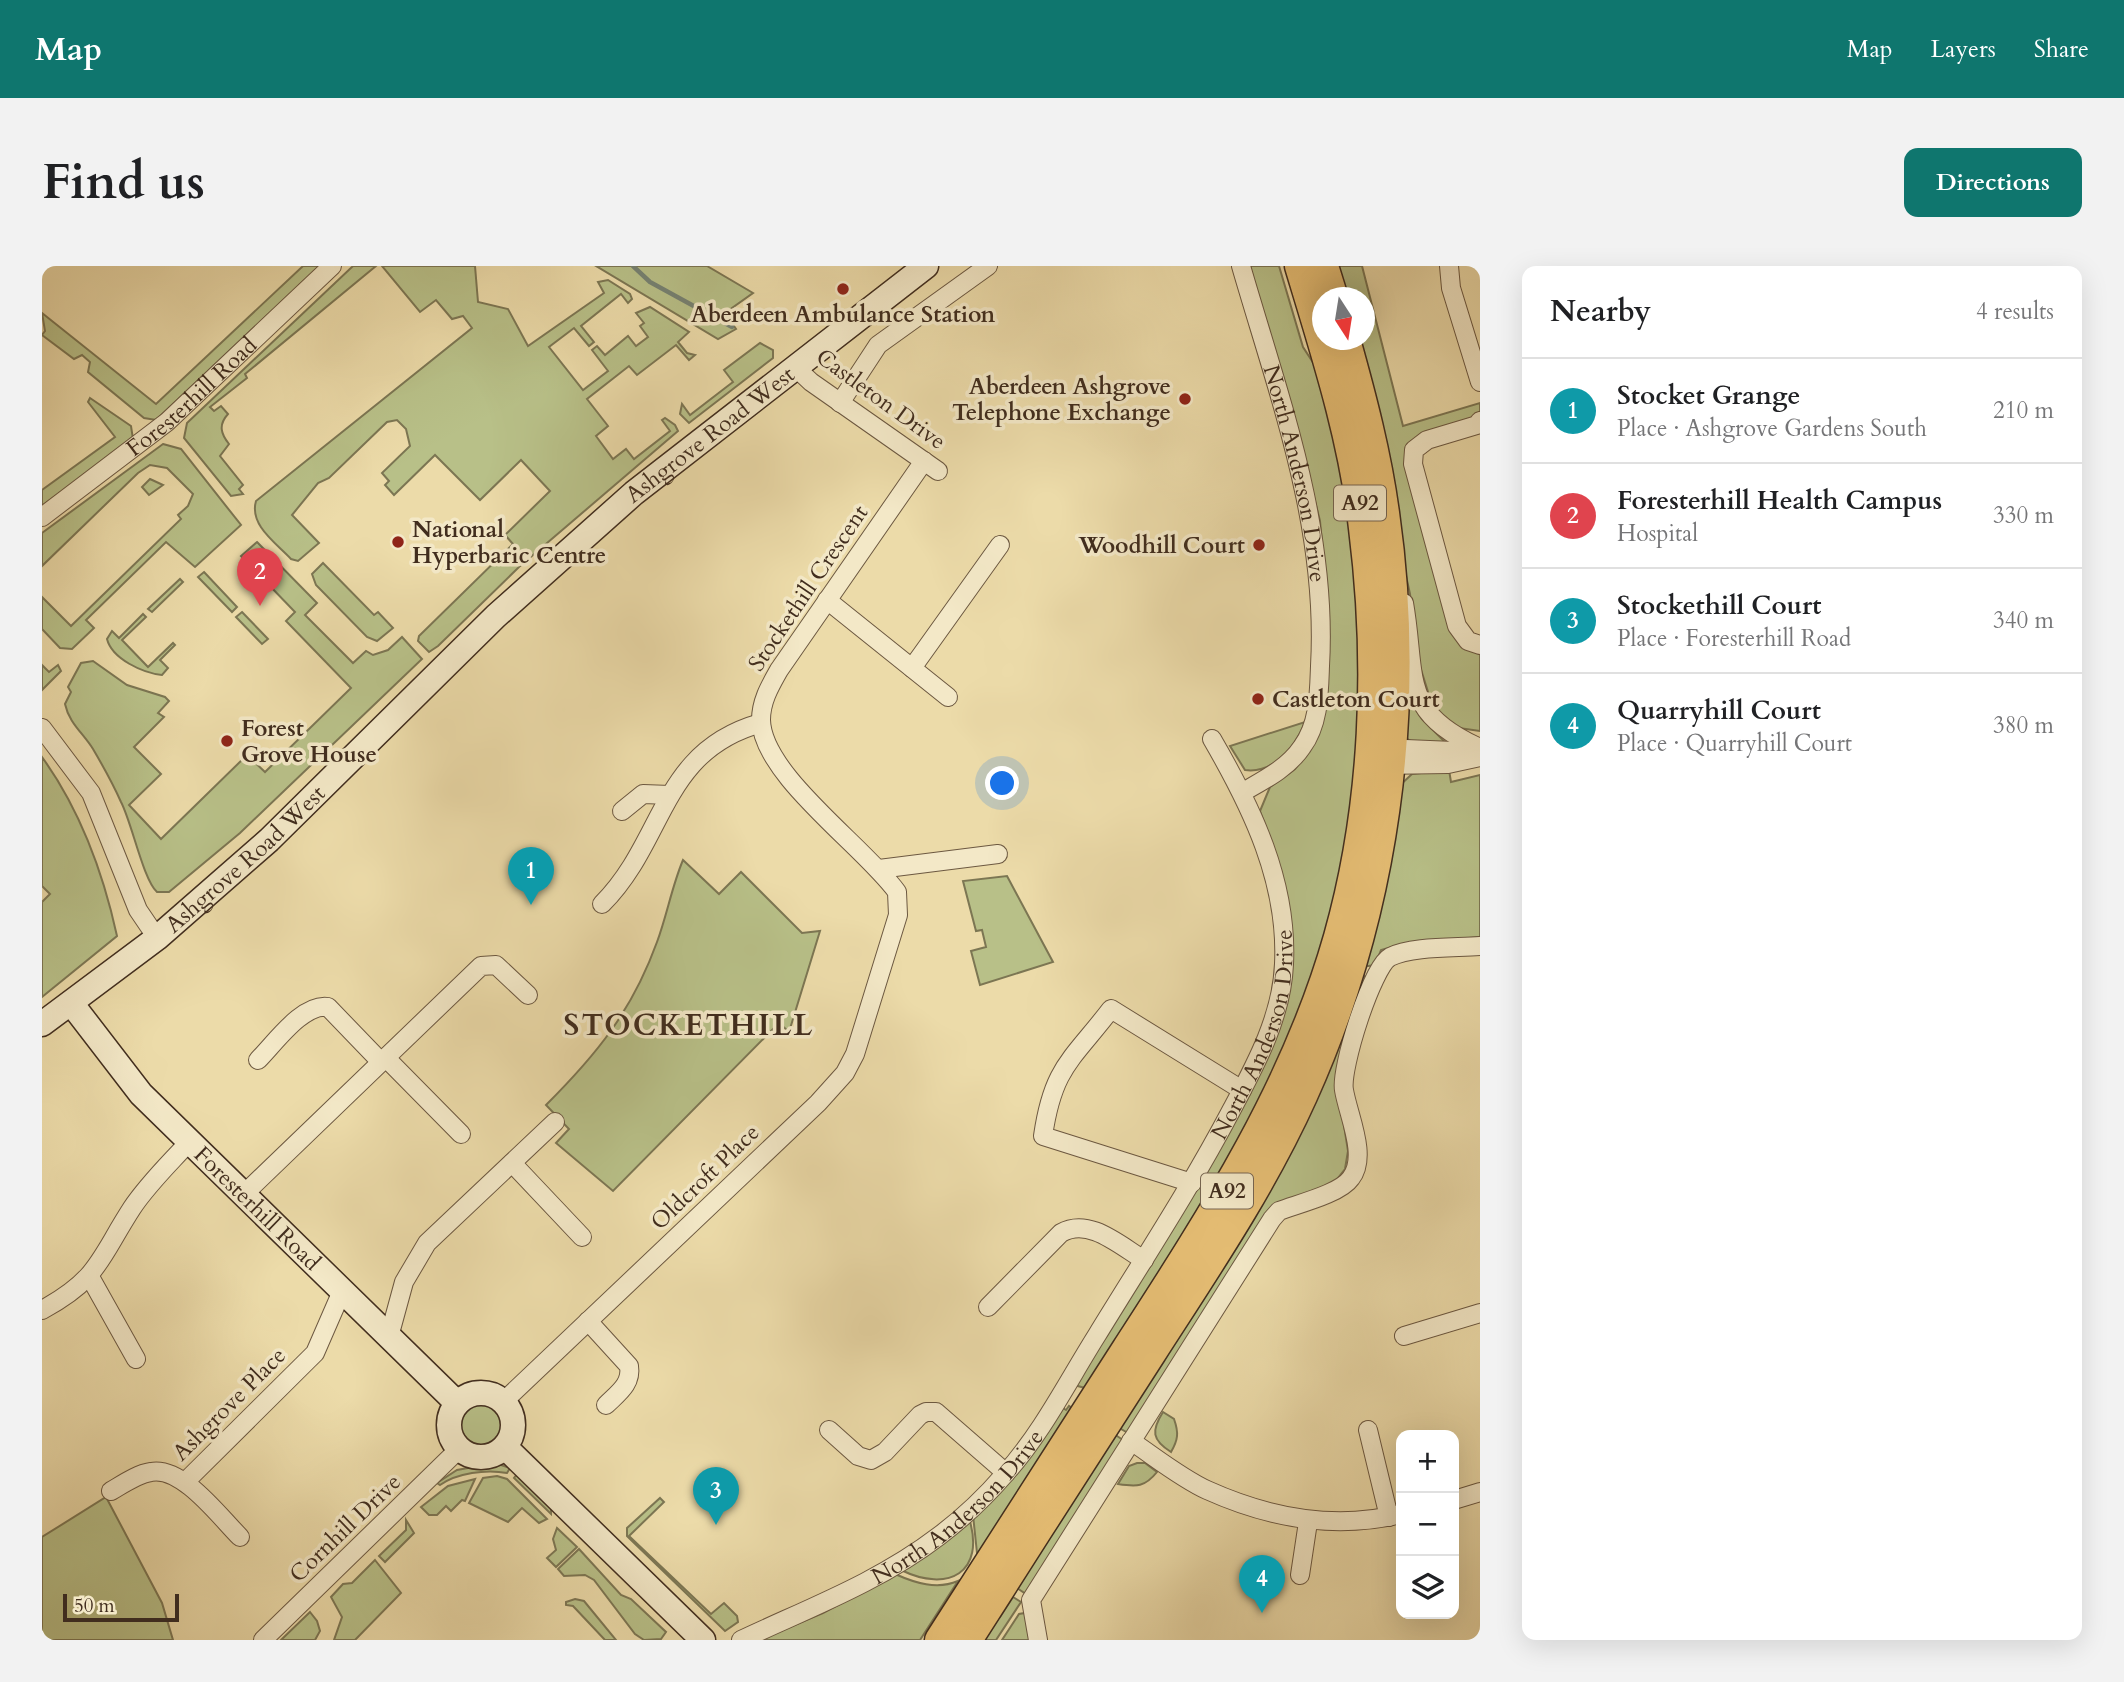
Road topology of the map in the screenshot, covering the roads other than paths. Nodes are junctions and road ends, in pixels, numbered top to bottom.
1 (332, 266) edge
2 (926, 266) edge
3 (941, 266) edge
4 (988, 266) edge
5 (1241, 266) edge
6 (1299, 266) edge
7 (1324, 266) edge
8 (1449, 266) edge
9 (1331, 287) edge
10 (852, 324) junction
11 (1349, 350) edge
12 (795, 367) junction
13 (1480, 382) edge
14 (840, 403) junction
15 (1480, 421) edge
16 (931, 466) joint
17 (42, 517) edge
18 (1000, 545) dead end
19 (1390, 553) junction
20 (827, 600) junction
21 (1480, 645) edge
22 (912, 668) junction
23 (948, 697) dead end
24 (761, 723) junction
25 (42, 728) edge
26 (1212, 739) dead end
27 (1480, 753) edge
28 (1380, 756) junction
29 (1243, 792) junction
30 (670, 794) junction
31 (622, 811) dead end
32 (998, 854) dead end
33 (879, 869) junction
34 (602, 905) dead end
35 (157, 938) junction
36 (1480, 946) edge
37 (528, 995) dead end
38 (71, 1003) junction
39 (42, 1024) edge
40 (258, 1060) dead end
41 (384, 1060) junction
42 (1242, 1090) junction
43 (555, 1122) dead end
44 (461, 1135) dead end
45 (188, 1143) junction
46 (512, 1163) junction
47 (1192, 1183) junction
48 (243, 1195) junction
49 (582, 1237) dead end
50 (1144, 1260) junction
51 (90, 1277) junction
52 (342, 1291) junction
53 (988, 1307) dead end
54 (42, 1310) edge
55 (1480, 1313) edge
56 (588, 1321) junction
57 (1404, 1336) dead end
58 (389, 1337) junction
59 (136, 1359) dead end
60 (503, 1402) junction
61 (457, 1403) junction
62 (606, 1405) dead end
63 (829, 1430) dead end
64 (1368, 1430) dead end
65 (1130, 1440) junction
66 (505, 1447) junction
67 (459, 1449) junction
68 (1006, 1473) junction
69 (186, 1482) junction
70 (111, 1491) dead end
71 (1480, 1492) edge
72 (1459, 1498) edge
73 (1395, 1516) edge
74 (1308, 1522) junction
75 (240, 1537) dead end
76 (1300, 1575) dead end
77 (263, 1640) edge
78 (703, 1640) edge
79 (741, 1640) edge
80 (939, 1640) edge
81 (968, 1640) edge
82 (1038, 1640) edge

1 - 17 street, Foresterhill Road
2 - 10 street, Ashgrove Road West
3 - 10 street, Ashgrove Road West
4 - 14 street
5 - 29 street, North Anderson Drive
6 - 28 main road, North Anderson Drive / A92
7 - 9 main road
8 - 13 street
10 - 12 street, Ashgrove Road West
11 - 19 main road, North Anderson Drive / A92
12 - 14 street, Castleton Drive
12 - 35 street, Ashgrove Road West
14 - 16 street, Castleton Drive
15 - 21 street
16 - 20 street, Stockethill Crescent
18 - 22 street
19 - 27 street
19 - 28 main road, North Anderson Drive / A92
20 - 22 street
20 - 24 street, Stockethill Crescent
22 - 23 street
24 - 30 street
24 - 33 street
25 - 35 street
26 - 29 street
27 - 28 street
28 - 80 main road, North Anderson Drive / A92
28 - 81 main road, North Anderson Drive / A92
29 - 42 street, North Anderson Drive
30 - 31 street
30 - 34 street
32 - 33 street
33 - 56 street, Oldcroft Place
35 - 38 street, Ashgrove Road West
36 - 65 street
37 - 41 street
38 - 39 street, Ashgrove Road West
38 - 45 street, Foresterhill Road
40 - 41 street
41 - 44 street
41 - 48 street
42 - 47 street, North Anderson Drive
42 - 47 street
43 - 46 street
45 - 48 street, Foresterhill Road
45 - 51 street
46 - 49 street
46 - 58 street
47 - 50 street, North Anderson Drive
48 - 52 street, Foresterhill Road
50 - 53 street
50 - 68 street, North Anderson Drive
51 - 54 street
51 - 59 street
52 - 58 street, Foresterhill Road
52 - 69 street, Ashgrove Place
55 - 57 street
56 - 60 street, Oldcroft Place
56 - 62 street
58 - 61 street, Foresterhill Road
60 - 61 street
60 - 66 street
61 - 67 street
63 - 68 street
64 - 73 street
65 - 74 street
65 - 82 street
66 - 67 street
66 - 78 street
67 - 77 street, Cornhill Drive
68 - 79 street, North Anderson Drive
69 - 70 street
69 - 75 street, Ashgrove Place
71 - 72 street
73 - 74 street
74 - 76 street

